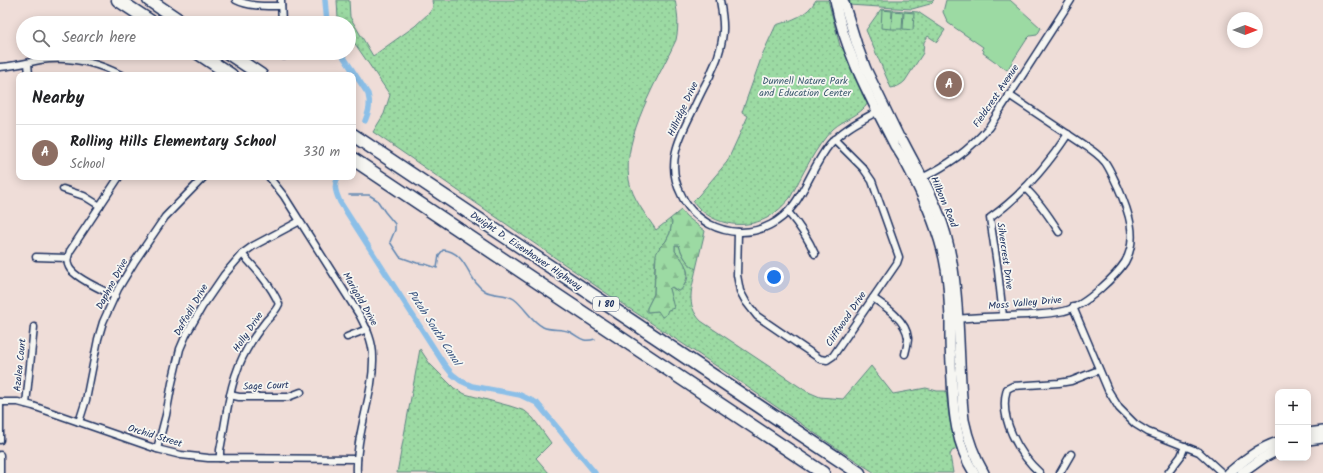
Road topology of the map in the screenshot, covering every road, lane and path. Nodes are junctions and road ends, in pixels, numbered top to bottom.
1 (118, 0) edge
2 (149, 0) edge
3 (236, 0) edge
4 (720, 0) edge
5 (835, 0) edge
6 (843, 0) edge
7 (1062, 0) edge
8 (1070, 2) edge
9 (281, 3) edge
10 (142, 16) edge
11 (173, 16) edge
12 (282, 16) edge
13 (48, 60) edge
14 (68, 60) edge
15 (208, 60) edge
16 (238, 60) edge
17 (28, 63) junction
18 (0, 67) edge
19 (29, 72) edge
20 (114, 72) edge
21 (226, 72) edge
22 (256, 72) edge
23 (1009, 95) junction
24 (881, 110) junction
25 (1068, 134) junction
26 (356, 137) edge
27 (834, 140) junction
28 (356, 161) edge
29 (117, 180) edge
30 (201, 180) edge
31 (271, 180) edge
32 (919, 180) junction
33 (1025, 188) junction
34 (63, 189) dead end
35 (100, 206) junction
36 (788, 212) junction
37 (300, 221) junction
38 (738, 232) junction
39 (1059, 232) dead end
40 (242, 254) junction
41 (815, 254) dead end
42 (36, 257) dead end
43 (67, 258) junction
44 (114, 296) junction
45 (873, 298) junction
46 (1073, 308) junction
47 (1002, 316) junction
48 (954, 319) junction
49 (34, 327) dead end
50 (367, 329) junction
51 (347, 338) dead end
52 (905, 354) dead end
53 (1100, 370) junction
54 (301, 392) dead end
55 (230, 395) junction
56 (0, 402) edge
57 (26, 404) junction
58 (79, 422) junction
59 (1323, 431) edge
60 (1311, 433) edge
61 (1323, 438) edge
62 (0, 440) edge
63 (1311, 440) edge
64 (1275, 443) edge
65 (1185, 446) junction
66 (156, 449) junction
67 (1275, 452) edge
68 (1071, 454) dead end
69 (0, 455) edge
70 (220, 458) junction
71 (357, 459) junction
72 (0, 473) edge
73 (357, 473) edge
74 (823, 473) edge
75 (859, 473) edge
76 (974, 473) edge
77 (984, 473) edge
78 (1040, 473) edge
79 (1060, 473) edge
80 (1168, 473) edge
81 (1222, 473) edge
82 (1229, 473) edge
83 (1242, 473) edge

1 - 10 highway
2 - 11 highway
3 - 9 street
4 - 38 street, Hillridge Drive
5 - 24 street, Hilborn Road
6 - 24 street, Hilborn Road
7 - 8 street
8 - 23 street, Fieldcrest Avenue
9 - 12 street
13 - 17 street
14 - 20 street
15 - 21 highway
16 - 22 highway
17 - 18 street
17 - 19 street
23 - 25 street, Moss Valley Drive
23 - 32 street, Fieldcrest Avenue
24 - 27 street, Hillridge Drive
24 - 32 street, Hilborn Road
25 - 33 street, Silvercrest Drive
25 - 46 street, Moss Valley Drive
26 - 75 highway, Dwight D. Eisenhower Highway / I 80
27 - 36 street, Hillridge Drive
27 - 45 street, Cliffwood Drive
28 - 74 highway, Dwight D. Eisenhower Highway / I 80
29 - 35 street
30 - 44 street, Daphne Drive
31 - 37 street, Marigold Drive
32 - 48 street, Hilborn Road
33 - 39 street
33 - 47 street, Silvercrest Drive
34 - 35 street
35 - 43 street
36 - 38 street, Hillridge Drive
36 - 41 street
37 - 40 street, Daffodil Drive
37 - 50 street, Marigold Drive
38 - 45 street, Cliffwood Drive
40 - 55 street, Holly Drive
40 - 66 street, Daffodil Drive
42 - 43 street
43 - 44 street
44 - 58 street, Daphne Drive
45 - 52 street
46 - 47 street, Moss Valley Drive
46 - 53 street
47 - 48 street, Moss Valley Drive
48 - 76 street, Hilborn Road
48 - 77 street, Hilborn Road
49 - 57 street, Azalea Court
50 - 51 street
50 - 71 street, Marigold Drive
53 - 65 street
53 - 78 street
54 - 55 street, Sage Court
55 - 70 street, Holly Drive
56 - 57 street, Orchid Street
56 - 62 street
57 - 58 street, Orchid Street
58 - 66 street, Orchid Street
59 - 60 street
61 - 63 street
64 - 82 street
65 - 80 street
65 - 81 street
66 - 70 street, Orchid Street
67 - 83 street
68 - 79 street
69 - 72 street
70 - 71 street, Orchid Street
71 - 73 street, Marigold Drive

